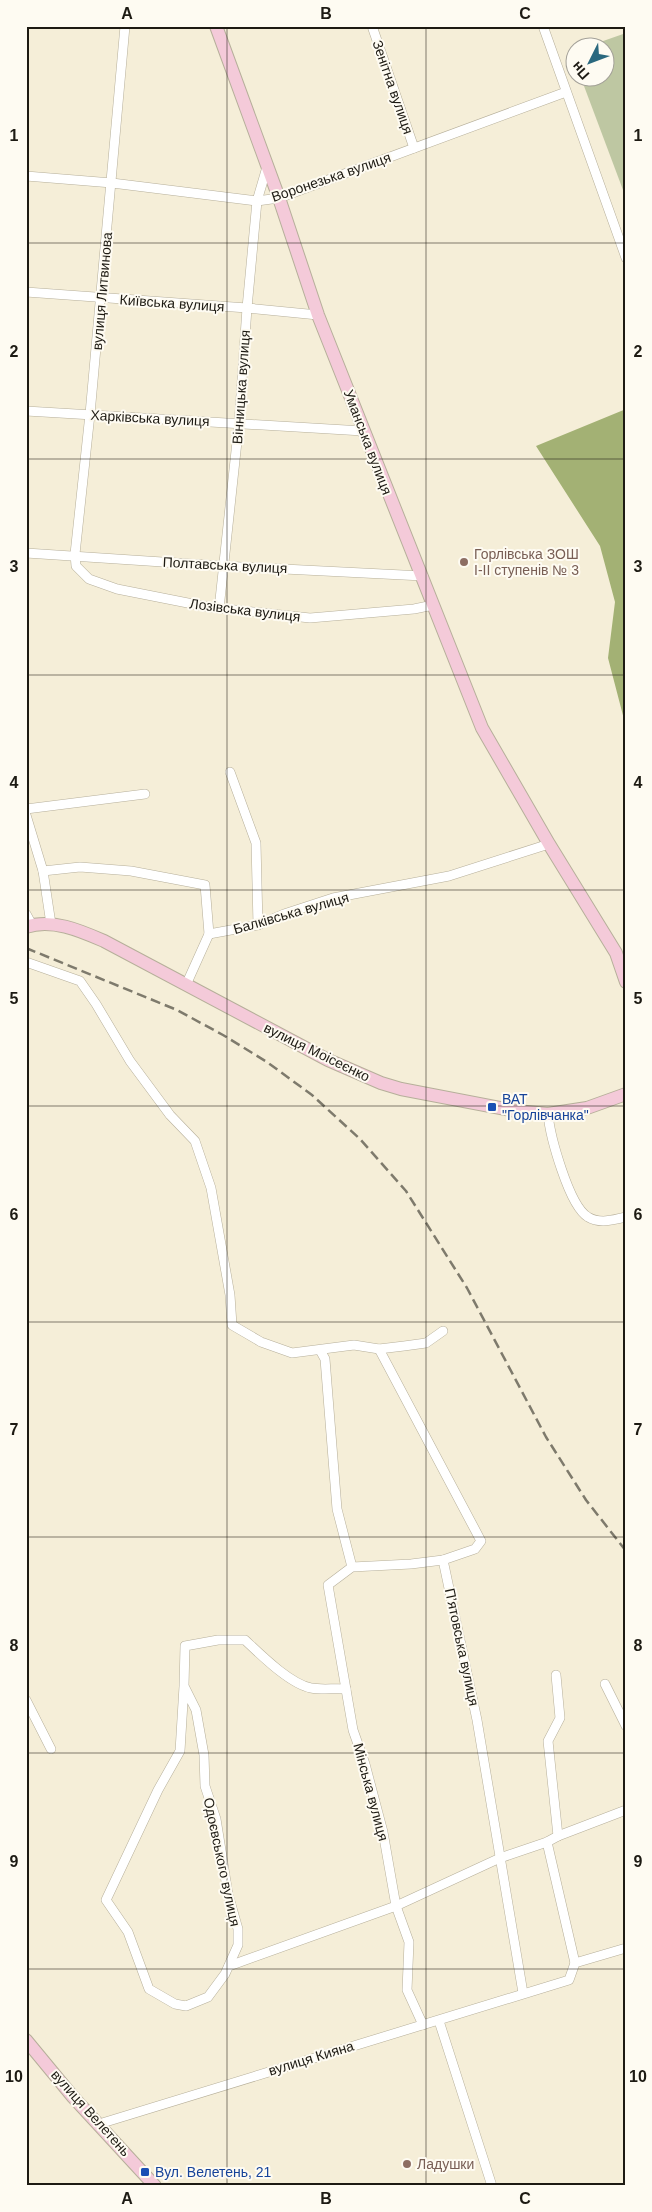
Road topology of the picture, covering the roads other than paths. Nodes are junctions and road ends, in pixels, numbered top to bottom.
1 (125, 26) edge
2 (216, 26) edge
3 (372, 26) edge
4 (543, 26) edge
5 (566, 92) junction
6 (414, 148) junction
7 (268, 167) junction
8 (26, 176) edge
9 (112, 184) junction
10 (279, 198) junction
11 (257, 201) junction
12 (626, 258) edge
13 (26, 292) edge
14 (101, 298) junction
15 (247, 308) junction
16 (318, 315) junction
17 (26, 411) edge
18 (90, 414) junction
19 (239, 423) junction
20 (363, 431) junction
21 (26, 553) edge
22 (75, 554) junction
23 (223, 566) junction
24 (423, 576) junction
25 (433, 605) junction
26 (219, 608) junction
27 (230, 772) dead end
28 (145, 794) dead end
29 (26, 809) edge
30 (26, 815) edge
31 (549, 844) junction
32 (43, 871) junction
33 (28, 922) edge
34 (51, 924) junction
35 (258, 925) junction
36 (209, 934) junction
37 (26, 962) edge
38 (626, 982) edge
39 (186, 985) junction
40 (626, 1094) edge
41 (548, 1114) junction
42 (626, 1217) edge
43 (443, 1331) dead end
44 (379, 1348) junction
45 (320, 1350) junction
46 (443, 1560) junction
47 (352, 1567) junction
48 (556, 1675) dead end
49 (605, 1684) dead end
50 (184, 1686) junction
51 (346, 1688) junction
52 (26, 1700) edge
53 (626, 1726) edge
54 (51, 1749) dead end
55 (626, 1810) edge
56 (558, 1836) junction
57 (548, 1842) junction
58 (500, 1858) junction
59 (396, 1906) junction
60 (626, 1948) edge
61 (575, 1964) junction
62 (229, 1966) junction
63 (523, 1993) junction
64 (439, 2021) junction
65 (423, 2025) junction
66 (26, 2040) edge
67 (99, 2124) junction
68 (155, 2186) edge
69 (492, 2186) edge

1 - 9 street, вулиця Литвинова
2 - 7 street, Уманська вулиця
3 - 6 street, Зенітна вулиця
4 - 5 street
5 - 6 street, Воронезька вулиця
5 - 12 street
6 - 10 street, Воронезька вулиця
7 - 10 street, Уманська вулиця
7 - 11 street, Вінницька вулиця
8 - 9 street, Воронезька вулиця
9 - 11 street, Воронезька вулиця
9 - 14 street, вулиця Литвинова
10 - 11 street, Воронезька вулиця
10 - 16 street, Уманська вулиця
11 - 15 street, Вінницька вулиця
13 - 14 street, Київська вулиця
14 - 15 street, Київська вулиця
14 - 18 street, вулиця Литвинова
15 - 16 street, Київська вулиця
15 - 19 street, Вінницька вулиця
16 - 20 street, Уманська вулиця
17 - 18 street, Харківська вулиця
18 - 19 street, Харківська вулиця
18 - 22 street, вулиця Литвинова
19 - 20 street, Харківська вулиця
19 - 23 street, Вінницька вулиця
20 - 24 street, Уманська вулиця
21 - 22 street, Полтавська вулиця
22 - 23 street, Полтавська вулиця
22 - 26 street, Лозівська вулиця
23 - 24 street, Полтавська вулиця
23 - 26 street, Вінницька вулиця
24 - 25 street, Уманська вулиця
25 - 26 street, Лозівська вулиця
25 - 31 street, Уманська вулиця
27 - 35 street
28 - 29 street
30 - 32 street
31 - 35 street, Балківська вулиця
31 - 38 street, Уманська вулиця
32 - 34 street
32 - 36 street
33 - 34 street, вулиця Моісеєнко
34 - 39 street, вулиця Моісеєнко
35 - 36 street, Балківська вулиця
36 - 39 street
37 - 45 street
39 - 41 street, вулиця Моісеєнко
40 - 41 street, вулиця Моісеєнко
41 - 42 street
43 - 44 street
44 - 45 street
44 - 46 street
45 - 47 street
46 - 47 street
46 - 58 street, П’ятовська вулиця
47 - 51 street, Мінська вулиця
48 - 56 street
49 - 53 street
50 - 51 street, Одоєвського вулиця
50 - 62 street, Одоєвського вулиця
50 - 62 street, Одоєвського вулиця
51 - 59 street, Мінська вулиця
52 - 54 street
55 - 56 street
56 - 57 street
57 - 58 street
57 - 61 street
58 - 59 street
58 - 63 street, П’ятовська вулиця
59 - 62 street
59 - 65 street, Мінська вулиця
60 - 61 street
61 - 63 street, вулиця Кияна
63 - 64 street, вулиця Кияна
64 - 65 street, вулиця Кияна
64 - 69 street
65 - 67 street, вулиця Кияна
66 - 67 street, вулиця Велетень
67 - 68 street, вулиця Велетень

